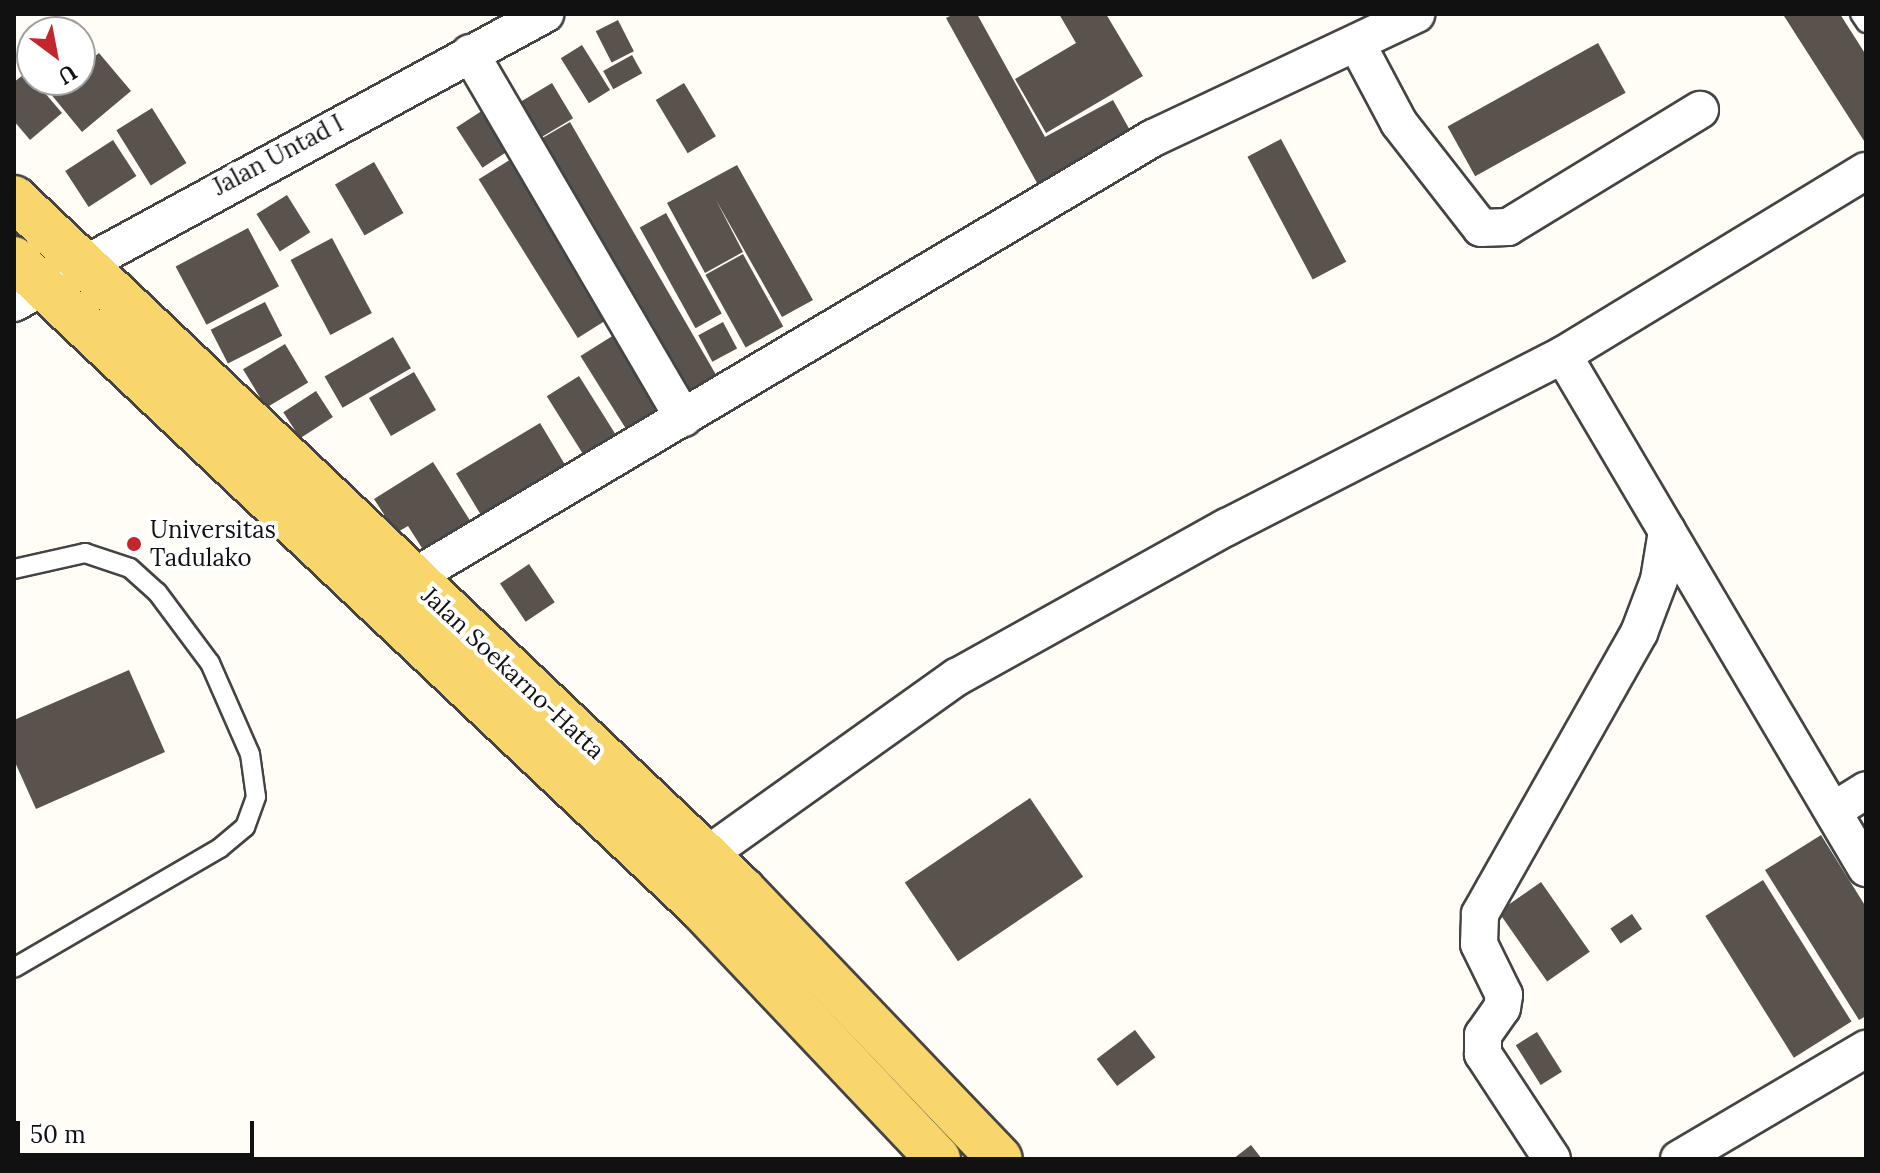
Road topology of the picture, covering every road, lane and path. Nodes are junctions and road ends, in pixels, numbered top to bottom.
1 (545, 14) edge
2 (1416, 14) edge
3 (1860, 14) edge
4 (1866, 23) edge
5 (1357, 44) junction
6 (470, 53) junction
7 (1700, 110) dead end
8 (1866, 171) edge
9 (14, 198) edge
10 (85, 260) junction
11 (24, 283) edge
12 (1563, 355) junction
13 (683, 418) junction
14 (1667, 531) junction
15 (14, 569) edge
16 (412, 578) junction
17 (1866, 790) edge
18 (1833, 811) junction
19 (707, 855) junction
20 (1866, 868) edge
21 (14, 968) edge
22 (1866, 1049) edge
23 (938, 1159) edge
24 (1000, 1159) edge
25 (1552, 1159) edge
26 (1679, 1159) edge

1 - 6 street, Jalan Untad I
2 - 5 street
3 - 4 lane
5 - 7 street
5 - 13 street
6 - 10 street, Jalan Untad I
6 - 13 street
8 - 12 street
9 - 10 main road, Jalan Soekarno-Hatta
10 - 11 street, Jalan Untad I
10 - 16 main road, Jalan Soekarno-Hatta
11 - 23 main road, Jalan Soekarno-Hatta
12 - 14 street
12 - 19 street
13 - 16 street
14 - 18 street
14 - 25 street
15 - 21 lane
16 - 19 main road, Jalan Soekarno-Hatta
17 - 18 street
18 - 20 street
19 - 24 main road, Jalan Soekarno-Hatta
22 - 26 street

